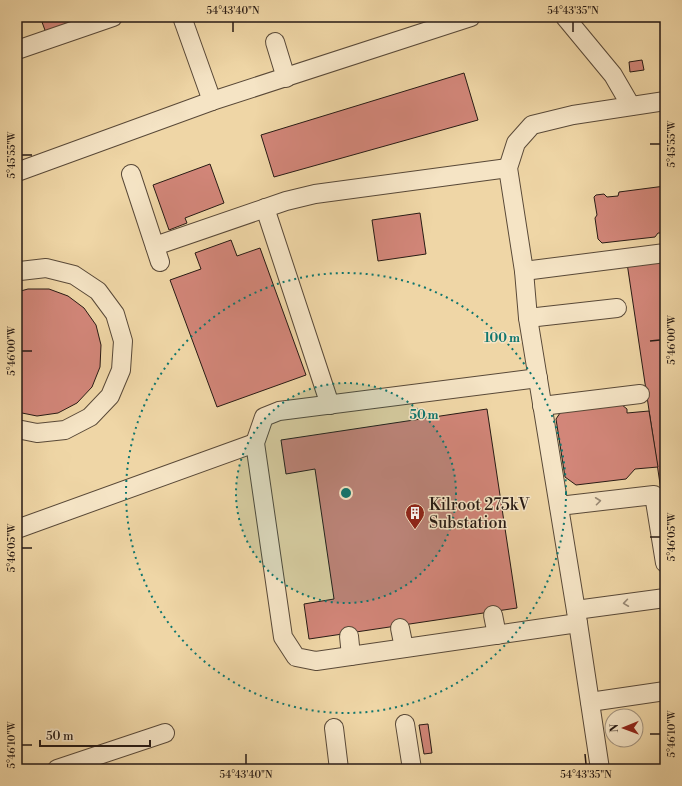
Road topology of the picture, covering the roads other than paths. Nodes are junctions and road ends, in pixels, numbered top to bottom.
1 (113, 17) edge
2 (182, 17) edge
3 (471, 17) edge
4 (565, 17) edge
5 (428, 24) edge
6 (274, 42) dead end
7 (17, 50) edge
8 (286, 78) junction
9 (212, 101) junction
10 (665, 101) edge
11 (631, 106) junction
12 (508, 168) junction
13 (17, 172) edge
14 (131, 174) dead end
15 (265, 208) junction
16 (665, 253) edge
17 (524, 271) junction
18 (17, 272) edge
19 (617, 308) dead end
20 (528, 318) junction
21 (538, 378) junction
22 (640, 394) dead end
23 (330, 405) junction
24 (542, 406) junction
25 (17, 429) edge
26 (255, 443) junction
27 (559, 506) junction
28 (17, 528) edge
29 (665, 563) edge
30 (665, 598) edge
31 (494, 615) dead end
32 (577, 617) junction
33 (400, 628) dead end
34 (497, 635) junction
35 (349, 636) dead end
36 (404, 648) junction
37 (351, 656) junction
38 (665, 691) edge
39 (590, 702) junction
40 (405, 724) dead end
41 (334, 728) dead end
42 (165, 733) dead end
43 (56, 769) edge
44 (339, 769) edge
45 (412, 769) edge
46 (600, 769) edge

1 - 7 street
2 - 9 street
3 - 5 street
4 - 11 street
5 - 8 street
6 - 8 street
8 - 9 street
9 - 13 street
10 - 11 street
11 - 12 street
12 - 15 street
12 - 17 street
14 - 15 street
15 - 23 street
16 - 17 street
17 - 20 street
18 - 25 street
19 - 20 street
20 - 21 street
21 - 23 street
21 - 24 street
22 - 24 street
23 - 26 street
24 - 27 street
26 - 28 street
26 - 37 street
27 -> 29 street
27 - 32 street
30 -> 32 street
31 - 34 street
32 - 34 street
32 - 39 street
33 - 36 street
34 - 36 street
35 - 37 street
36 - 37 street
38 - 39 street
39 - 46 street
40 - 45 street
41 - 44 street
42 - 43 street

